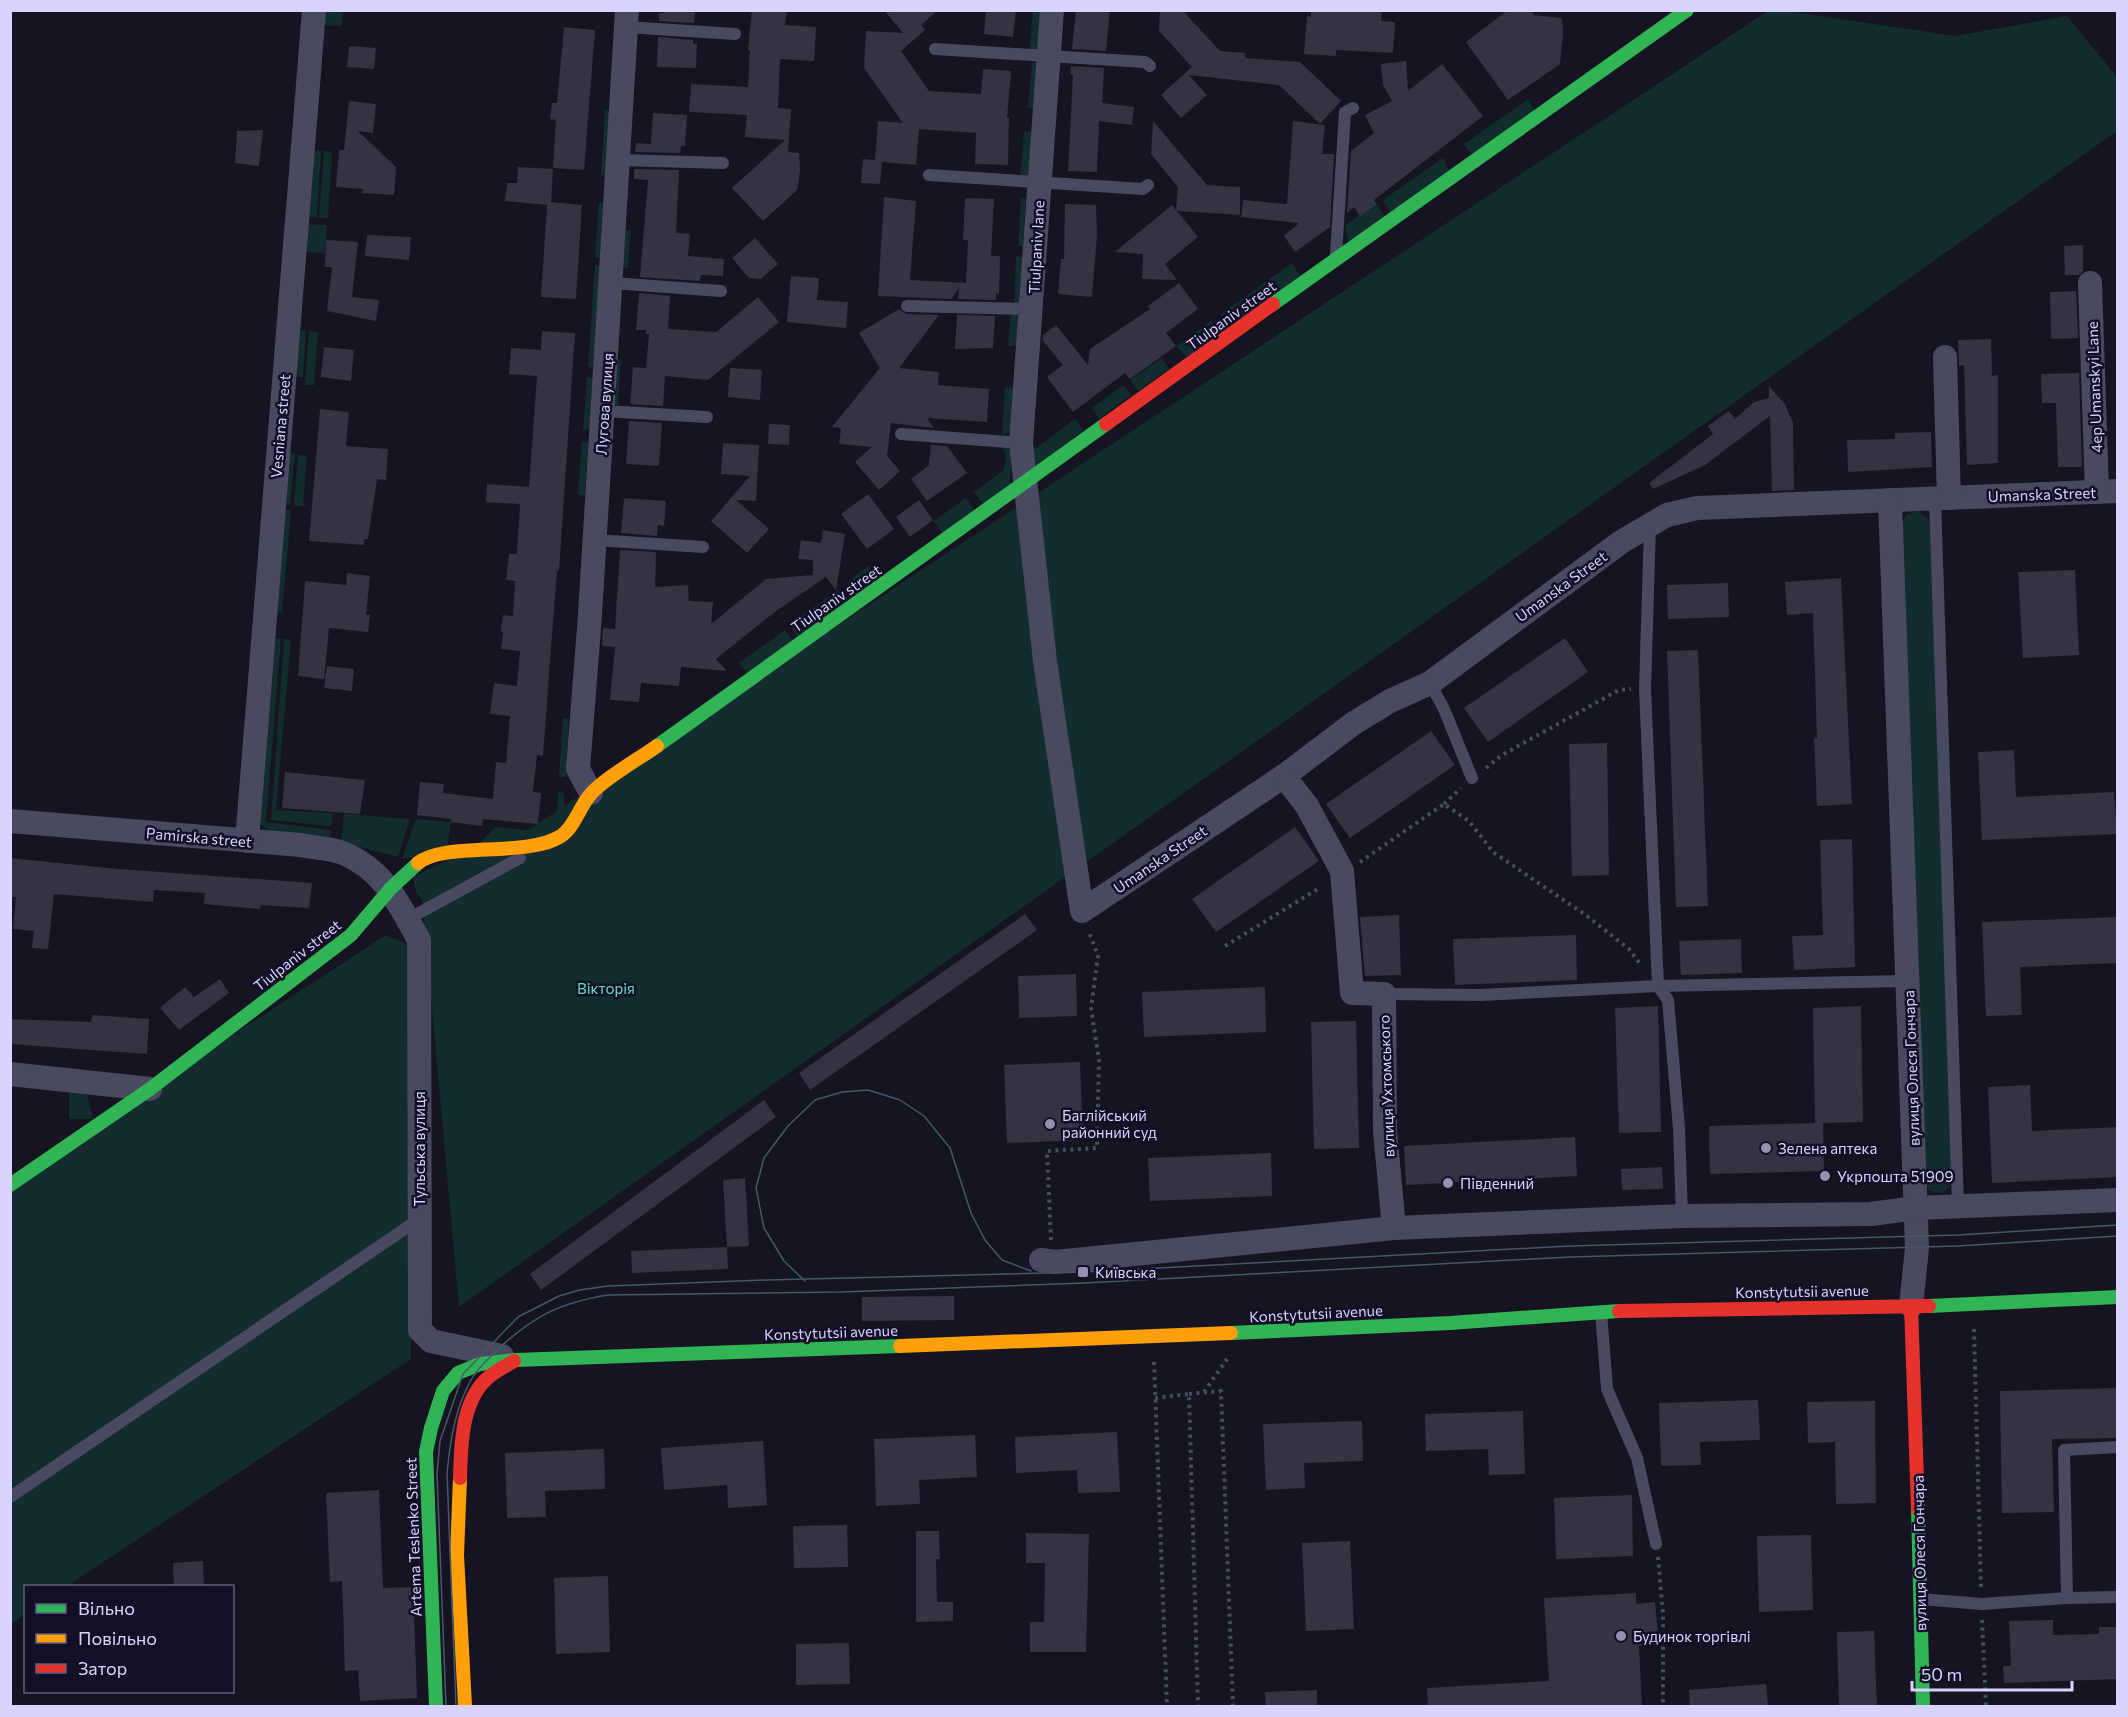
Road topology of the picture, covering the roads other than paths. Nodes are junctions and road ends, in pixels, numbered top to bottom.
1 (314, 10) edge
2 (1052, 10) edge
3 (1688, 10) edge
4 (627, 19) edge
5 (735, 34) dead end
6 (935, 49) dead end
7 (1050, 56) junction
8 (1150, 66) dead end
9 (1353, 108) dead end
10 (620, 160) junction
11 (723, 163) dead end
12 (930, 175) dead end
13 (1040, 182) junction
14 (1148, 185) dead end
15 (1336, 259) junction
16 (612, 282) junction
17 (2090, 283) dead end
18 (721, 291) dead end
19 (907, 306) dead end
20 (1033, 309) junction
21 (1945, 357) dead end
22 (603, 411) junction
23 (707, 417) dead end
24 (901, 434) dead end
25 (1021, 443) junction
26 (1027, 483) junction
27 (2107, 492) edge
28 (1942, 499) junction
29 (1890, 500) junction
30 (1650, 526) junction
31 (595, 540) junction
32 (703, 547) dead end
33 (1430, 683) junction
34 (1284, 776) junction
35 (1472, 778) road end
36 (591, 794) junction
37 (10, 821) edge
38 (247, 841) junction
39 (547, 842) junction
40 (385, 883) junction
41 (1082, 911) joint
42 (408, 919) junction
43 (1907, 981) junction
44 (1658, 986) junction
45 (1384, 994) junction
46 (10, 1074) edge
47 (150, 1089) junction
48 (10, 1185) edge
49 (2118, 1200) edge
50 (1958, 1206) junction
51 (1916, 1208) junction
52 (1682, 1216) junction
53 (418, 1220) junction
54 (1394, 1228) junction
55 (1048, 1261) road end
56 (2118, 1297) edge
57 (1911, 1306) junction
58 (1601, 1311) junction
59 (516, 1360) junction
60 (2118, 1447) edge
61 (10, 1497) edge
62 (1656, 1544) road end
63 (2118, 1597) edge
64 (2067, 1598) junction
65 (1919, 1599) junction
66 (436, 1707) edge
67 (465, 1707) edge
68 (1923, 1707) edge

1 - 38 street, Vesniana street
2 - 7 street, Tiulpaniv lane
3 - 15 street, Tiulpaniv street
4 - 5 lane
4 - 10 street, Лугова вулиця
6 - 7 lane
7 - 8 lane
7 - 13 street, Tiulpaniv lane
9 - 15 lane
10 - 11 lane
10 - 16 street, Лугова вулиця
12 - 13 lane
13 - 14 lane
13 - 20 street, Tiulpaniv lane
15 - 26 street, Tiulpaniv street
16 - 18 lane
16 - 22 street, Лугова вулиця
17 - 27 street, 4ер Umanskyi Lane
19 - 20 lane
20 - 25 street, Tiulpaniv lane
21 - 28 street
22 - 23 lane
22 - 31 street, Лугова вулиця
24 - 25 lane
25 - 26 street, Tiulpaniv lane
26 - 36 street, Tiulpaniv street
26 - 41 street, Tiulpaniv lane
27 - 28 street, Umanska Street
28 - 29 street, Umanska Street
28 - 50 lane
29 - 30 street, Umanska Street
29 - 43 street, вулиця Олеся Гончара
30 - 33 street, Umanska Street
30 - 44 lane
31 - 32 lane
31 - 36 street, Лугова вулиця
33 - 34 street, Umanska Street
33 - 35 lane
34 - 41 street, Umanska Street
34 - 45 street, вулиця Ухтомського
36 - 39 street, Tiulpaniv street
37 - 38 street, Pamirska street
38 - 40 street, Pamirska street
39 - 40 street, Tiulpaniv street
39 - 42 lane
40 - 42 street, Тульська вулиця
40 - 47 street, Tiulpaniv street
42 - 53 street, Тульська вулиця
43 - 44 lane
43 - 51 street, вулиця Олеся Гончара
44 - 45 lane
44 - 52 lane
45 - 54 street, вулиця Ухтомського
46 - 47 street
47 - 48 street, Tiulpaniv street
49 - 50 street
50 - 51 street
51 - 52 street
51 - 57 street, вулиця Олеся Гончара
52 - 54 street
53 - 59 street, Тульська вулиця
53 - 61 lane
54 - 55 street
56 - 57 street, Konstytutsii avenue
57 - 58 street, Konstytutsii avenue
57 - 65 street, вулиця Олеся Гончара
58 - 59 street, Konstytutsii avenue
58 - 62 lane
59 - 66 street, Artema Teslenko Street
59 - 67 street
60 - 64 lane
63 - 64 lane
64 - 65 lane
65 - 68 street, вулиця Олеся Гончара

